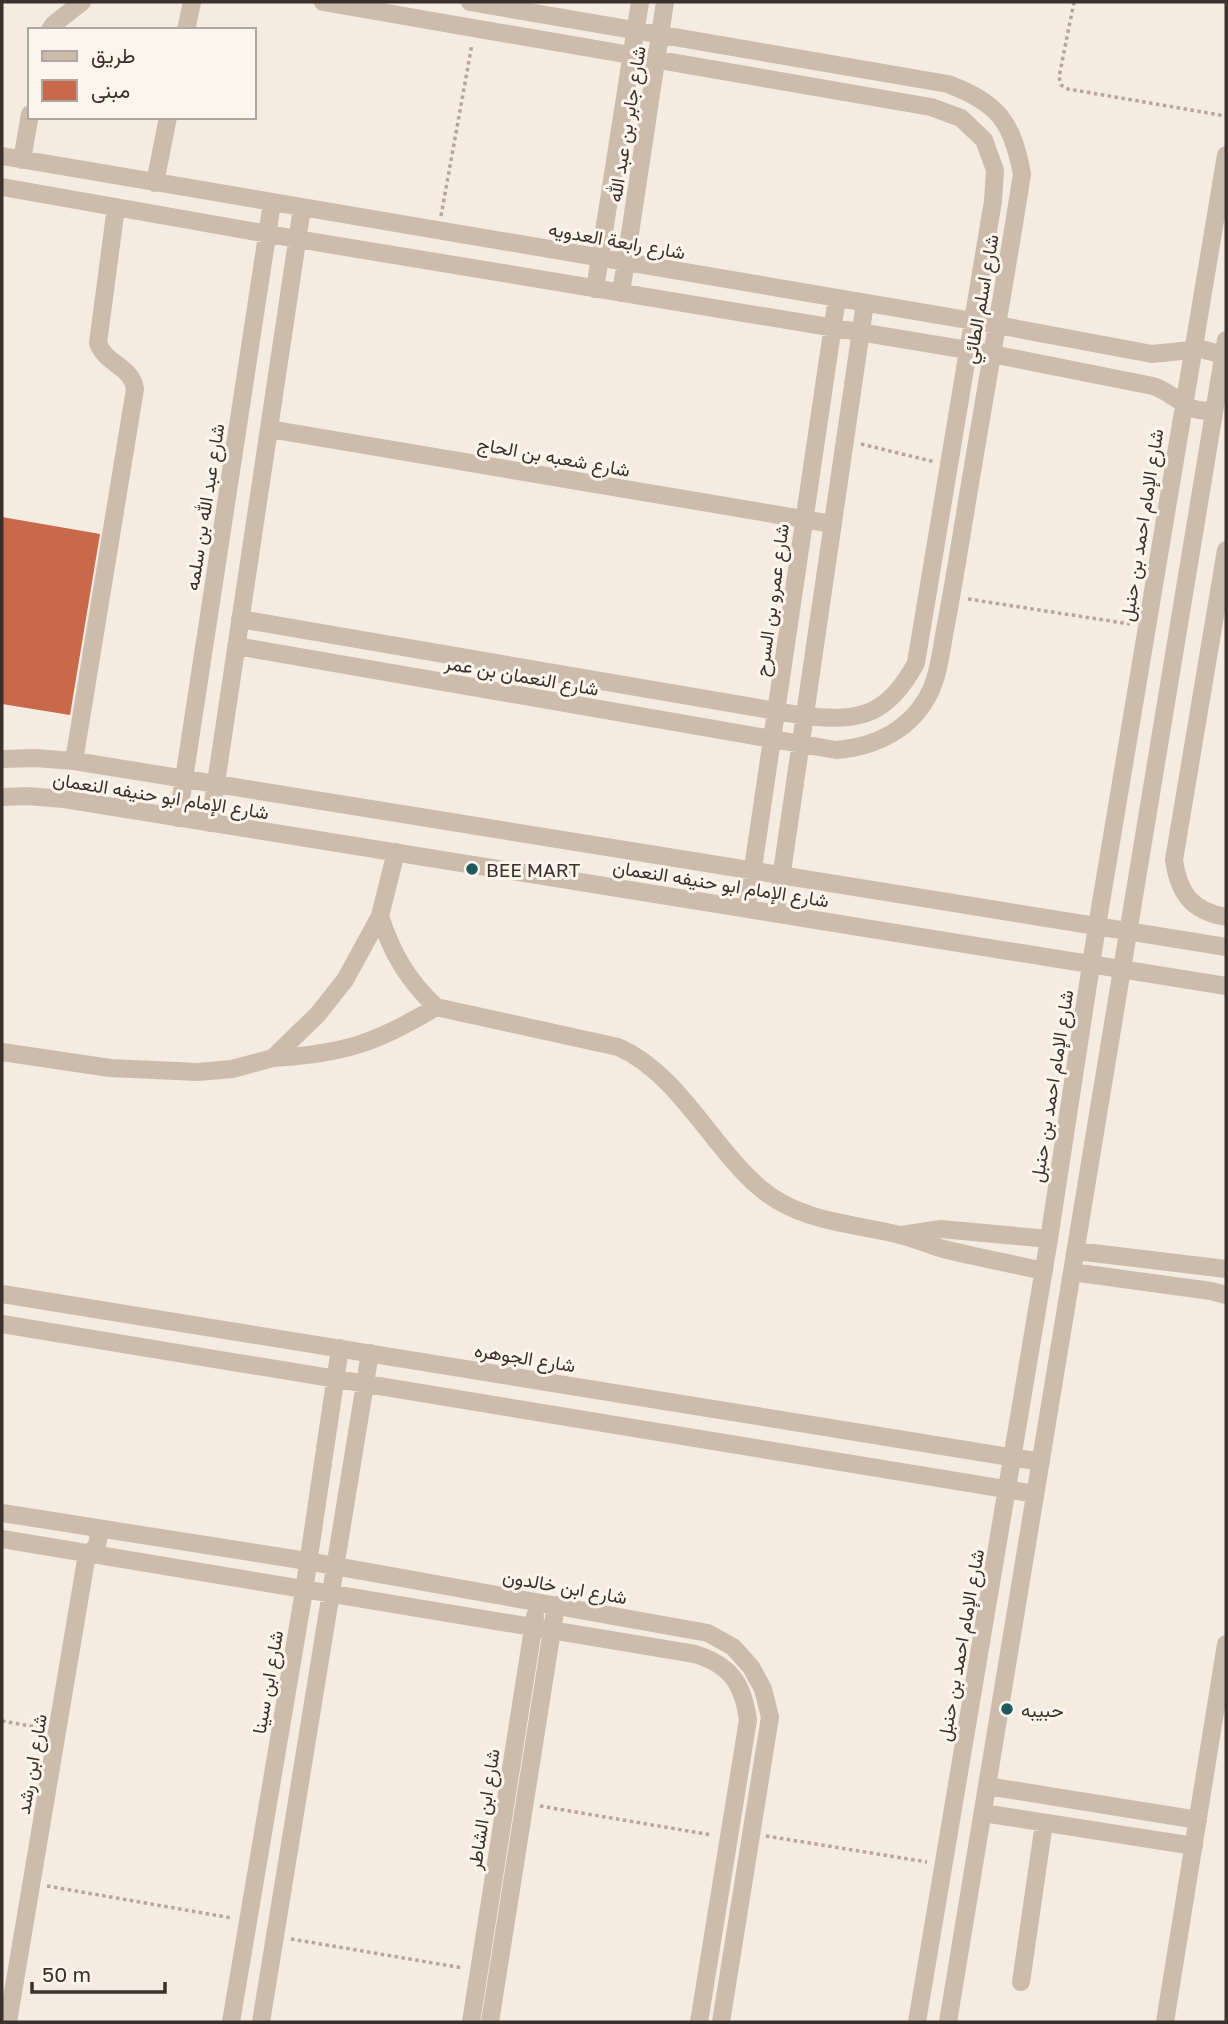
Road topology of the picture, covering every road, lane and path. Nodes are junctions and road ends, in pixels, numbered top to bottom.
1 (82, 2) edge
2 (192, 2) edge
3 (323, 2) edge
4 (470, 2) edge
5 (640, 2) edge
6 (665, 2) edge
7 (1074, 2) edge
8 (51, 28) edge
9 (187, 28) edge
10 (474, 29) junction
11 (636, 30) junction
12 (660, 34) junction
13 (631, 56) junction
14 (657, 60) junction
15 (1226, 116) edge
16 (29, 119) edge
17 (168, 119) edge
18 (1226, 155) edge
19 (2, 156) edge
20 (22, 160) junction
21 (155, 183) junction
22 (2, 187) edge
23 (272, 203) junction
24 (116, 207) junction
25 (302, 208) junction
26 (439, 232) junction
27 (267, 234) junction
28 (297, 239) junction
29 (600, 258) junction
30 (626, 263) junction
31 (595, 289) junction
32 (621, 293) junction
33 (837, 298) junction
34 (865, 303) junction
35 (972, 321) junction
36 (997, 325) junction
37 (832, 328) junction
38 (861, 332) junction
39 (1226, 340) edge
40 (967, 349) junction
41 (1193, 349) junction
42 (992, 354) junction
43 (1223, 358) junction
44 (1183, 402) junction
45 (1214, 409) junction
46 (269, 429) junction
47 (845, 439) junction
48 (948, 464) junction
49 (804, 520) junction
50 (833, 524) junction
51 (1226, 550) edge
52 (952, 596) junction
53 (240, 619) junction
54 (1146, 626) junction
55 (236, 646) junction
56 (776, 711) junction
57 (805, 716) junction
58 (772, 740) junction
59 (800, 745) junction
60 (2, 759) edge
61 (74, 761) junction
62 (184, 779) junction
63 (215, 784) junction
64 (2, 797) edge
65 (178, 818) junction
66 (209, 823) junction
67 (396, 852) junction
68 (753, 871) junction
69 (781, 876) junction
70 (747, 909) junction
71 (776, 913) junction
72 (380, 916) junction
73 (1226, 917) edge
74 (1097, 926) junction
75 (1129, 931) junction
76 (1226, 947) edge
77 (1091, 964) junction
78 (1122, 969) junction
79 (1226, 986) edge
80 (436, 1007) junction
81 (2, 1052) edge
82 (273, 1058) junction
83 (902, 1235) junction
84 (1049, 1239) junction
85 (1076, 1251) junction
86 (1226, 1269) edge
87 (1044, 1271) junction
88 (1072, 1272) junction
89 (2, 1294) edge
90 (1226, 1295) edge
91 (2, 1324) edge
92 (340, 1348) junction
93 (370, 1353) junction
94 (335, 1379) junction
95 (364, 1383) junction
96 (1013, 1457) junction
97 (1041, 1462) junction
98 (1007, 1489) junction
99 (1035, 1494) junction
100 (2, 1513) edge
101 (89, 1527) junction
102 (2, 1539) edge
103 (88, 1554) junction
104 (307, 1561) junction
105 (336, 1566) junction
106 (303, 1591) junction
107 (331, 1595) junction
108 (537, 1602) junction
109 (556, 1605) junction
110 (533, 1628) junction
111 (552, 1631) junction
112 (1226, 1644) edge
113 (2, 1720) edge
114 (57, 1730) junction
115 (987, 1786) junction
116 (517, 1808) junction
117 (983, 1813) junction
118 (1198, 1820) junction
119 (1044, 1823) junction
120 (728, 1837) junction
121 (751, 1837) junction
122 (1194, 1846) junction
123 (943, 1865) junction
124 (32, 1884) junction
125 (937, 1904) junction
126 (967, 1910) junction
127 (248, 1921) junction
128 (275, 1936) junction
129 (479, 1971) junction
130 (1021, 1982) dead end
131 (8, 2022) edge
132 (231, 2022) edge
133 (261, 2022) edge
134 (471, 2022) edge
135 (490, 2022) edge
136 (699, 2022) edge
137 (721, 2022) edge
138 (917, 2022) edge
139 (948, 2022) edge
140 (1165, 2022) edge

1 - 8 street
2 - 9 street
3 - 10 street, شارع اسلم الطائي
4 - 11 street, شارع اسلم الطائي
5 - 11 street, شارع جابر بن عبد الله
6 - 12 street, شارع جابر بن عبد الله
7 - 15 path
10 - 13 street, شارع اسلم الطائي
10 - 26 path
11 - 12 street, شارع اسلم الطائي
11 - 13 street, شارع جابر بن عبد الله
12 - 14 street, شارع جابر بن عبد الله
12 - 36 street, شارع اسلم الطائي
13 - 14 street, شارع اسلم الطائي
13 - 29 street, شارع جابر بن عبد الله
14 - 30 street, شارع جابر بن عبد الله
14 - 35 street, شارع اسلم الطائي
16 - 20 street
17 - 21 street
18 - 41 street, شارع الإمام احمد بن حنبل
19 - 20 street, شارع رابعة العدويه
20 - 21 street, شارع رابعة العدويه
21 - 23 street, شارع رابعة العدويه
22 - 24 street
23 - 25 street, شارع رابعة العدويه
23 - 27 street, شارع عبد الله بن سلمه
24 - 27 street
24 - 61 street
25 - 26 street, شارع رابعة العدويه
25 - 28 street
26 - 29 street, شارع رابعة العدويه
27 - 28 street
27 - 62 street, شارع عبد الله بن سلمه
28 - 31 street
28 - 46 street
29 - 30 street, شارع رابعة العدويه
29 - 31 street, شارع جابر بن عبد الله
30 - 32 street, شارع جابر بن عبد الله
30 - 33 street, شارع رابعة العدويه
31 - 32 street
32 - 37 street
33 - 34 street, شارع رابعة العدويه
33 - 37 street, شارع عمرو بن السرح
34 - 35 street, شارع رابعة العدويه
34 - 38 street
35 - 36 street, شارع رابعة العدويه
35 - 40 street, شارع اسلم الطائي
36 - 41 street, شارع رابعة العدويه
36 - 42 street, شارع اسلم الطائي
37 - 38 street
37 - 49 street, شارع عمرو بن السرح
38 - 40 street
38 - 47 street
39 - 43 street
40 - 42 street
40 - 48 street, شارع اسلم الطائي
41 - 43 street, شارع رابعة العدويه
41 - 44 street, شارع الإمام احمد بن حنبل
42 - 44 street
42 - 52 street, شارع اسلم الطائي
43 - 45 street
44 - 45 street
44 - 54 street, شارع الإمام احمد بن حنبل
45 - 75 street
46 - 49 street, شارع شعبه بن الحاج
46 - 53 street
47 - 48 path
47 - 50 street
48 - 57 street, شارع اسلم الطائي
49 - 50 street, شارع شعبه بن الحاج
49 - 56 street, شارع عمرو بن السرح
50 - 57 street
51 - 73 street
52 - 54 path
52 - 59 street, شارع اسلم الطائي
53 - 55 street
53 - 56 street, شارع النعمان بن عمر
54 - 74 street, شارع الإمام احمد بن حنبل
55 - 58 street, شارع النعمان بن عمر
55 - 63 street
56 - 57 street, شارع النعمان بن عمر
56 - 58 street, شارع عمرو بن السرح
57 - 59 street
58 - 59 street, شارع النعمان بن عمر
58 - 68 street, شارع عمرو بن السرح
59 - 69 street
60 - 61 street, شارع الإمام ابو حنيفه النعمان
61 - 62 street, شارع الإمام ابو حنيفه النعمان
62 - 63 street, شارع الإمام ابو حنيفه النعمان
62 - 65 street, شارع عبد الله بن سلمه
63 - 66 street
63 - 68 street, شارع الإمام ابو حنيفه النعمان
64 - 65 street, شارع الإمام ابو حنيفه النعمان
65 - 66 street, شارع الإمام ابو حنيفه النعمان
66 - 67 street, شارع الإمام ابو حنيفه النعمان
67 - 70 street, شارع الإمام ابو حنيفه النعمان
67 - 72 street
68 - 69 street, شارع الإمام ابو حنيفه النعمان
68 - 70 street, شارع عمرو بن السرح
69 - 71 street
69 - 74 street, شارع الإمام ابو حنيفه النعمان
70 - 71 street, شارع الإمام ابو حنيفه النعمان
71 - 77 street, شارع الإمام ابو حنيفه النعمان
72 - 80 street
72 - 82 street
74 - 75 street, شارع الإمام ابو حنيفه النعمان
74 - 77 street, شارع الإمام احمد بن حنبل
75 - 76 street, شارع الإمام ابو حنيفه النعمان
75 - 78 street
77 - 78 street, شارع الإمام ابو حنيفه النعمان
77 - 84 street, شارع الإمام احمد بن حنبل
78 - 79 street, شارع الإمام ابو حنيفه النعمان
78 - 85 street
80 - 82 street
80 - 83 street
81 - 82 street
83 - 84 street
83 - 87 street
84 - 87 street, شارع الإمام احمد بن حنبل
85 - 86 street
85 - 88 street
87 - 96 street, شارع الإمام احمد بن حنبل
88 - 90 street
88 - 97 street
89 - 92 street, شارع الجوهره
91 - 94 street
92 - 93 street, شارع الجوهره
92 - 94 street, شارع ابن سينا
93 - 95 street
93 - 96 street, شارع الجوهره
94 - 95 street
94 - 104 street, شارع ابن سينا
95 - 98 street
95 - 105 street
96 - 97 street, شارع الجوهره
96 - 98 street, شارع الإمام احمد بن حنبل
97 - 99 street
98 - 99 street
98 - 123 street, شارع الإمام احمد بن حنبل
99 - 115 street
100 - 101 street, شارع ابن خالدون
101 - 103 street, شارع ابن رشد
101 - 104 street, شارع ابن خالدون
102 - 103 street
103 - 106 street
103 - 114 street, شارع ابن رشد
104 - 105 street, شارع ابن خالدون
104 - 106 street, شارع ابن سينا
105 - 107 street
105 - 108 street, شارع ابن خالدون
106 - 107 street
106 - 127 street, شارع ابن سينا
107 - 110 street
107 - 128 street
108 - 109 street, شارع ابن خالدون
108 - 110 street, شارع ابن الشاطر
109 - 111 street, شارع ابن الشاطر
109 - 121 street, شارع ابن خالدون
110 - 111 street
110 - 116 street, شارع ابن الشاطر
111 - 116 street, شارع ابن الشاطر
111 - 120 street
112 - 118 street
113 - 114 path
114 - 124 street, شارع ابن رشد
115 - 117 street
115 - 118 street
116 - 120 path
116 - 129 street, شارع ابن الشاطر
116 - 135 street, شارع ابن الشاطر
117 - 119 street
117 - 126 street
118 - 122 street
119 - 122 street
119 - 130 street
120 - 121 street
120 - 136 street
121 - 123 path
121 - 137 street, شارع ابن خالدون
122 - 140 street
123 - 125 street, شارع الإمام احمد بن حنبل
124 - 127 path
124 - 131 street, شارع ابن رشد
125 - 126 street
125 - 138 street, شارع الإمام احمد بن حنبل
126 - 139 street
127 - 132 street, شارع ابن سينا
128 - 129 path
128 - 133 street
129 - 134 street, شارع ابن الشاطر

